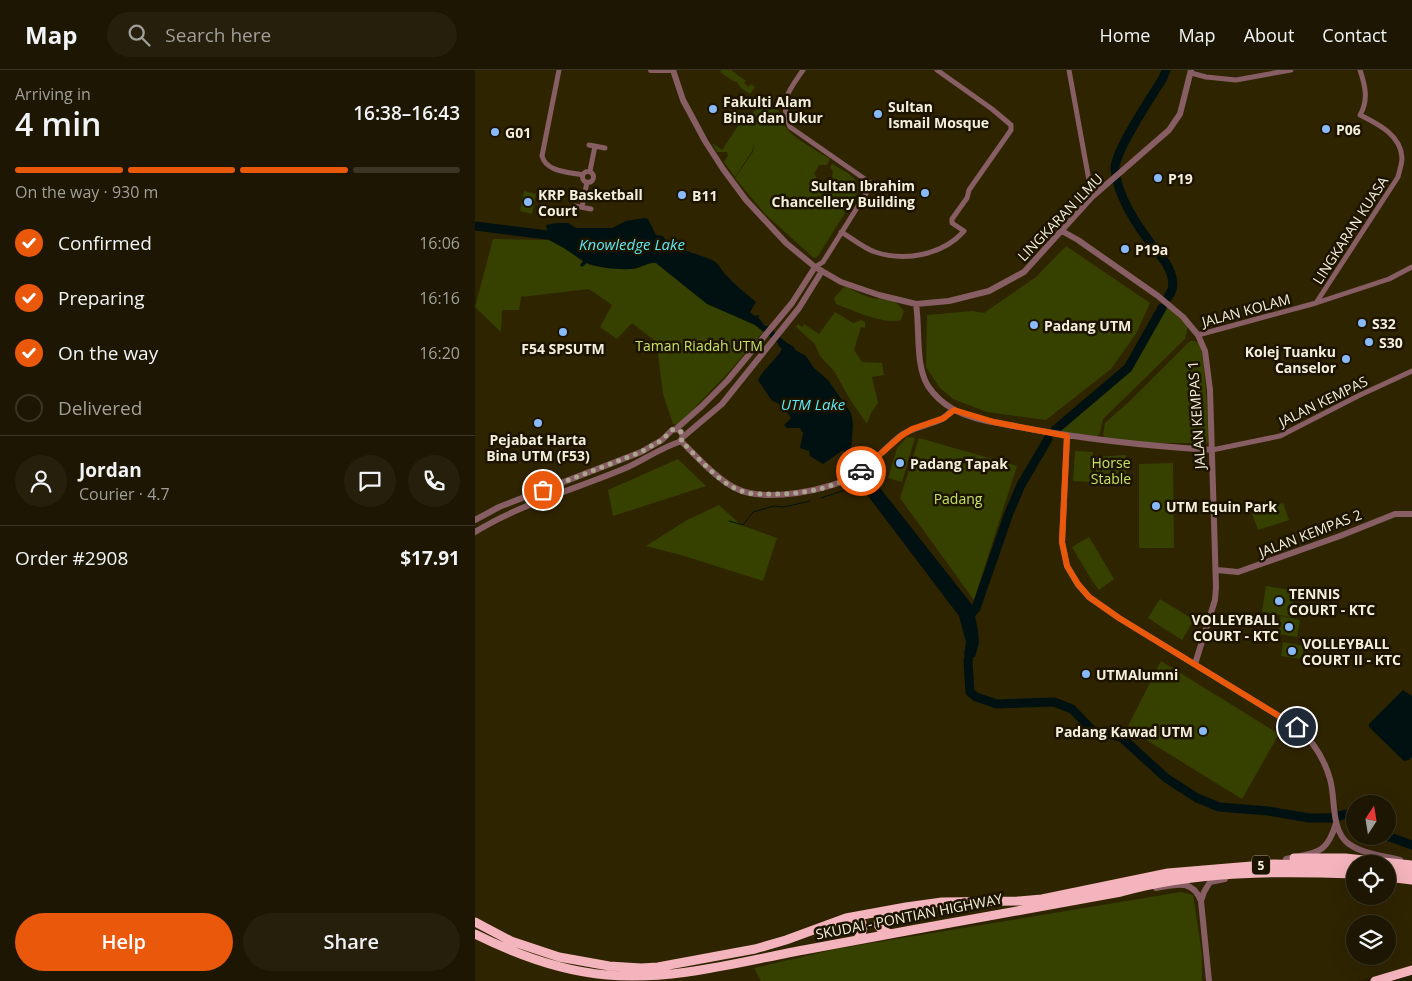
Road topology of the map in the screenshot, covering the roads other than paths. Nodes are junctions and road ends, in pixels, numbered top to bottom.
1 (559, 70) edge
2 (651, 70) edge
3 (673, 70) edge
4 (803, 70) edge
5 (937, 70) edge
6 (1069, 70) edge
7 (1291, 70) edge
8 (1360, 70) edge
9 (1191, 71) edge
10 (605, 148) dead end
11 (590, 171) junction
12 (583, 175) junction
13 (587, 182) junction
14 (1092, 197) junction
15 (575, 206) dead end
16 (582, 207) junction
17 (591, 209) dead end
18 (1062, 231) junction
19 (841, 232) junction
20 (823, 262) junction
21 (815, 267) junction
22 (1412, 267) edge
23 (822, 271) junction
24 (1316, 303) junction
25 (916, 304) junction
26 (1198, 335) junction
27 (1412, 371) edge
28 (954, 410) junction
29 (961, 412) junction
30 (944, 418) junction
31 (676, 429) junction
32 (668, 433) junction
33 (1067, 436) junction
34 (682, 439) junction
35 (673, 443) junction
36 (1212, 450) junction
37 (543, 490) junction
38 (546, 499) junction
39 (517, 500) junction
40 (519, 508) junction
41 (1412, 514) edge
42 (475, 520) edge
43 (475, 532) edge
44 (1217, 570) junction
45 (1195, 664) junction
46 (1336, 821) junction
47 (1286, 859) junction
48 (1412, 864) edge
49 (1346, 866) edge
50 (1396, 870) edge
51 (1168, 873) junction
52 (1260, 873) junction
53 (1412, 873) edge
54 (1346, 874) edge
55 (1396, 878) edge
56 (1412, 880) edge
57 (1121, 892) junction
58 (1201, 901) junction
59 (885, 911) junction
60 (846, 918) junction
61 (475, 922) edge
62 (475, 934) edge
63 (890, 934) junction
64 (857, 940) junction
65 (1412, 970) edge
66 (1209, 981) edge
67 (1375, 981) edge

1 - 12 street
2 - 3 street
3 - 21 street, LINGKARAN ILMU
4 - 19 street
5 - 19 street
6 - 14 street
7 - 9 street
8 - 24 street, LINGKARAN KUASA
9 - 14 street, LINGKARAN ILMU
10 - 11 street
11 - 12 street
11 - 13 street
12 - 13 street
13 - 16 street
14 - 18 street, LINGKARAN ILMU
15 - 16 street
16 - 17 street
18 - 25 street, LINGKARAN ILMU
18 - 26 street, JALAN KEMPAS 1
19 - 20 street
20 - 21 street
20 - 23 street
21 - 23 street, LINGKARAN ILMU
21 - 31 street
22 - 24 street, JALAN KOLAM
23 - 25 street, LINGKARAN ILMU
23 - 34 street
24 - 26 street, JALAN KOLAM
25 - 28 street
26 - 36 street, JALAN KEMPAS 1
27 - 36 street, JALAN KEMPAS
28 - 29 street
28 - 30 street
29 - 30 street
29 - 33 street
30 - 34 street
31 - 32 street
31 - 34 street
32 - 35 street
32 - 37 street
33 - 36 street
33 - 45 street
34 - 35 street
35 - 38 street
36 - 44 street, JALAN KEMPAS 1
37 - 38 street
37 - 39 street
38 - 40 street
39 - 40 street
39 - 42 street
40 - 43 street
41 - 44 street, JALAN KEMPAS 2
44 - 45 street, JALAN KEMPAS 1
45 - 46 street
46 - 47 street
46 - 48 street
47 - 48 highway
47 - 51 highway
49 - 51 highway, SKUDAI - PONTIAN HIGHWAY / 5
50 - 53 highway
51 - 59 highway, SKUDAI - PONTIAN HIGHWAY / 5
52 - 54 highway, SKUDAI - PONTIAN HIGHWAY / 5
52 - 57 highway, SKUDAI - PONTIAN HIGHWAY / 5
52 - 58 street
55 - 56 highway
57 - 58 street
57 - 63 highway, SKUDAI - PONTIAN HIGHWAY / 5
58 - 66 street
59 - 60 highway, SKUDAI - PONTIAN HIGHWAY / 5
59 - 63 highway
60 - 61 highway, SKUDAI - PONTIAN HIGHWAY / 5
60 - 64 highway
62 - 64 highway, SKUDAI - PONTIAN HIGHWAY / 5
63 - 64 highway, SKUDAI - PONTIAN HIGHWAY / 5
65 - 67 highway

